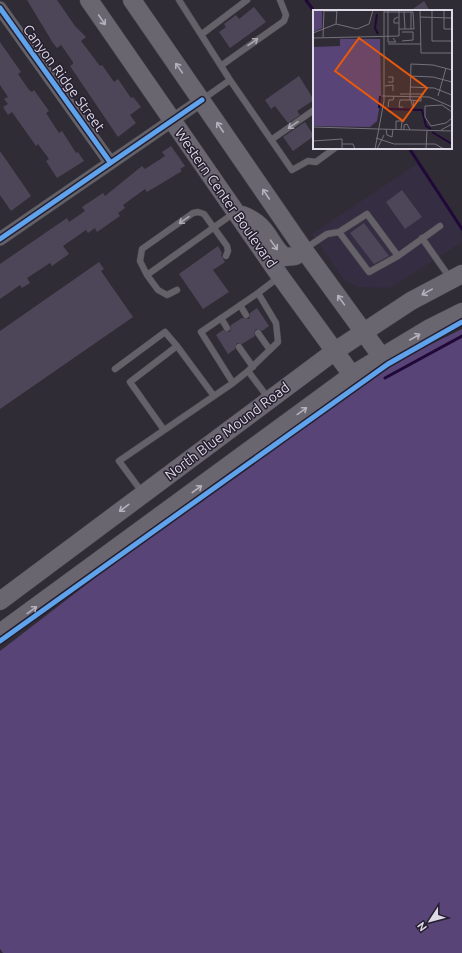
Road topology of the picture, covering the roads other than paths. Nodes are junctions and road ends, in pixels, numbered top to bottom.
1 (89, 0) edge
2 (132, 0) edge
3 (179, 0) edge
4 (247, 0) edge
5 (280, 0) edge
6 (0, 8) edge
7 (202, 34) junction
8 (222, 64) junction
9 (230, 80) junction
10 (202, 100) junction
11 (313, 111) edge
12 (172, 121) junction
13 (271, 140) junction
14 (335, 149) edge
15 (110, 162) junction
16 (235, 212) junction
17 (440, 226) dead end
18 (213, 227) junction
19 (339, 232) junction
20 (1, 235) edge
21 (422, 238) junction
22 (304, 250) junction
23 (226, 256) dead end
24 (398, 256) junction
25 (147, 275) junction
26 (280, 276) junction
27 (456, 276) edge
28 (177, 290) dead end
29 (258, 293) junction
30 (240, 305) junction
31 (462, 312) edge
32 (246, 315) dead end
33 (221, 318) junction
34 (227, 328) dead end
35 (364, 332) junction
36 (258, 334) dead end
37 (176, 346) junction
38 (239, 346) dead end
39 (270, 350) junction
40 (335, 352) junction
41 (381, 356) junction
42 (251, 369) junction
43 (115, 370) dead end
44 (352, 375) junction
45 (233, 383) junction
46 (214, 396) junction
47 (269, 400) junction
48 (164, 430) junction
49 (143, 494) junction
50 (0, 601) edge
51 (0, 633) edge

1 -> 12 main road, Western Center Boulevard
10 -> 2 main road
3 - 7 lane
4 - 7 lane
8 -> 5 lane
6 - 15 street, Canyon Ridge Street
7 - 8 lane
8 - 9 lane
9 - 10 lane
9 - 13 lane
10 - 12 street
22 -> 10 main road
11 -> 13 lane
12 - 15 street
12 - 16 main road, Western Center Boulevard
13 - 14 lane
15 - 20 street
16 - 18 lane
16 -> 22 main road
16 - 26 main road, Western Center Boulevard
17 - 21 lane
18 - 23 lane
18 - 25 lane
18 -> 25 lane
19 - 22 lane
19 - 24 lane
19 - 24 lane
21 - 24 lane
21 - 27 lane
35 -> 22 main road
25 - 28 lane
26 - 29 lane
26 - 40 main road, Western Center Boulevard
27 -> 35 main road, North Blue Mound Road
29 - 30 lane
29 - 39 lane
30 - 32 lane
30 - 33 lane
41 -> 31 main road, North Blue Mound Road
33 - 34 lane
33 - 45 lane
35 - 40 main road, North Blue Mound Road
35 - 41 main road
36 - 39 lane
37 - 43 lane
37 - 46 lane
37 - 48 lane
38 - 42 lane
39 - 42 lane
40 - 44 main road, Western Center Boulevard
40 - 47 main road, North Blue Mound Road
41 - 44 main road, North Blue Mound Road
42 - 45 lane
42 - 47 lane
51 -> 44 main road, North Blue Mound Road
45 - 46 lane
46 - 48 lane
47 - 49 main road, North Blue Mound Road
48 - 49 lane
49 -> 50 main road, North Blue Mound Road

